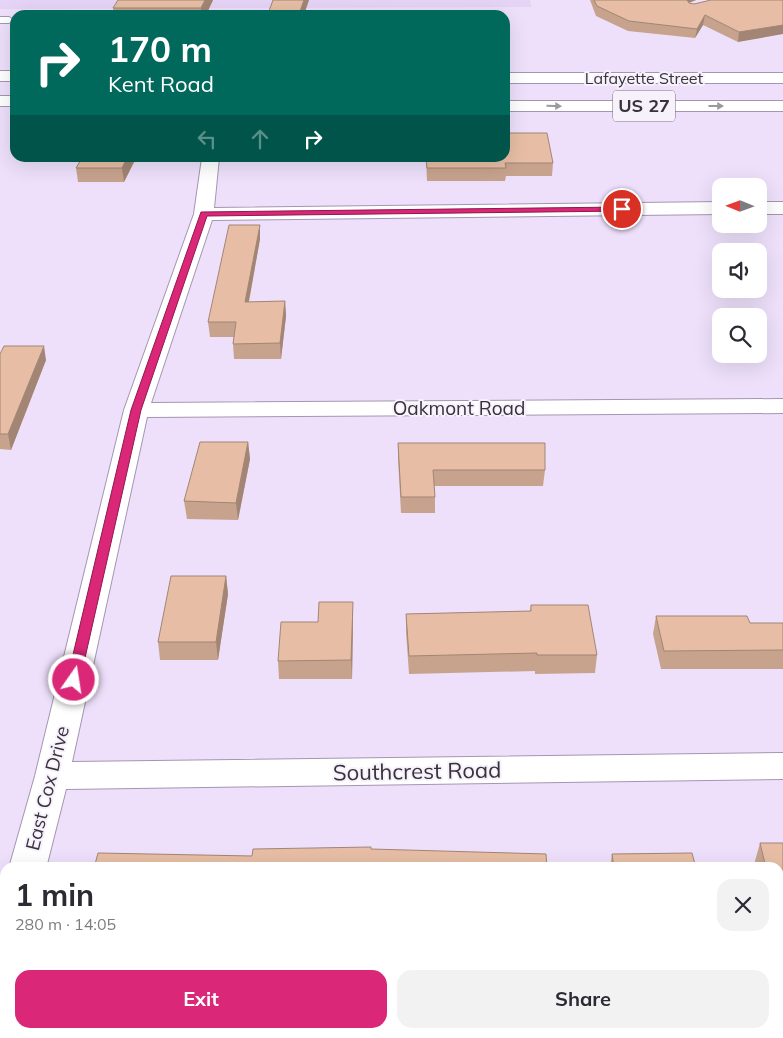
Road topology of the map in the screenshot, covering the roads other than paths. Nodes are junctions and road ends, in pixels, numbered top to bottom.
1 (510, 78) edge
2 (783, 78) edge
3 (510, 106) edge
4 (783, 106) edge
5 (210, 162) edge
6 (712, 208) edge
7 (768, 208) edge
8 (783, 208) edge
9 (204, 214) junction
10 (783, 406) edge
11 (136, 410) junction
12 (783, 766) edge
13 (52, 776) junction
14 (28, 862) edge

1 - 2 main road, Lafayette Street / US 27
3 -> 4 main road, Lafayette Street / US 27
5 - 9 main road, East Cox Drive
6 - 9 main road
7 - 8 main road
9 - 11 main road, East Cox Drive
10 - 11 main road, Oakmont Road
11 - 13 main road, East Cox Drive
12 - 13 main road, Southcrest Road
13 - 14 main road, East Cox Drive

